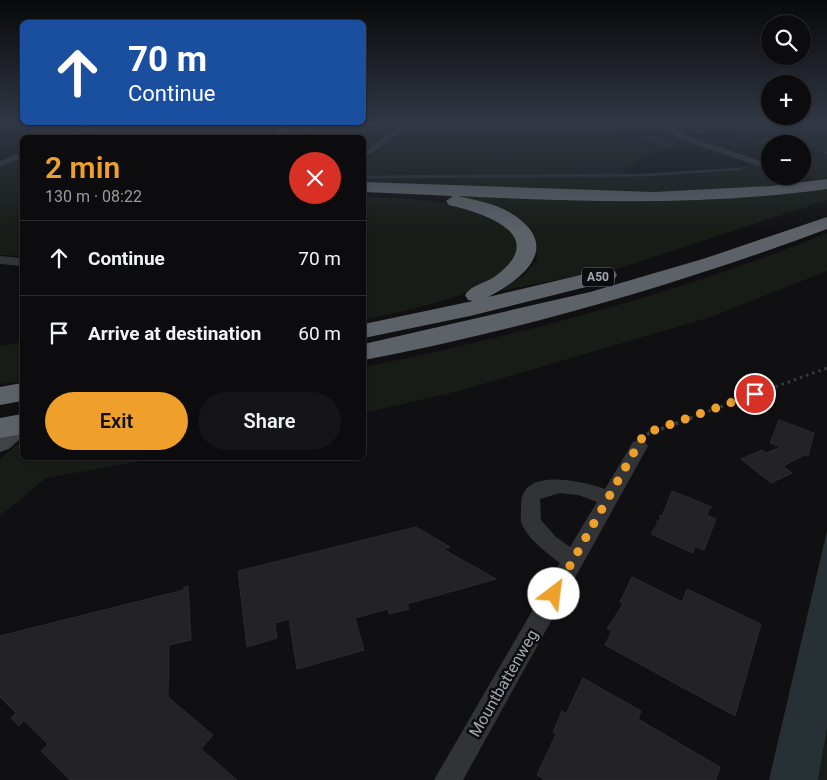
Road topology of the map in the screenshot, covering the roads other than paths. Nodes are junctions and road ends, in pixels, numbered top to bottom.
1 (14, 158) edge
2 (744, 158) edge
3 (0, 164) edge
4 (761, 164) edge
5 (827, 184) edge
6 (366, 188) edge
7 (366, 194) edge
8 (827, 206) edge
9 (827, 224) edge
10 (0, 260) edge
11 (20, 262) edge
12 (366, 323) edge
13 (366, 331) edge
14 (366, 352) edge
15 (20, 424) edge
16 (20, 426) edge
17 (0, 428) edge
18 (0, 443) edge
19 (639, 446) road end
20 (609, 498) junction
21 (573, 560) junction
22 (448, 780) edge

1 - 3 street
2 - 4 street
5 - 6 highway
7 - 12 highway
8 - 13 highway, A50
9 - 14 highway, A50
10 - 11 street
15 - 17 highway
16 - 18 main road
19 - 20 street, Mountbattenweg
20 - 21 street, Mountbattenweg
20 - 21 street
21 - 22 street, Mountbattenweg

